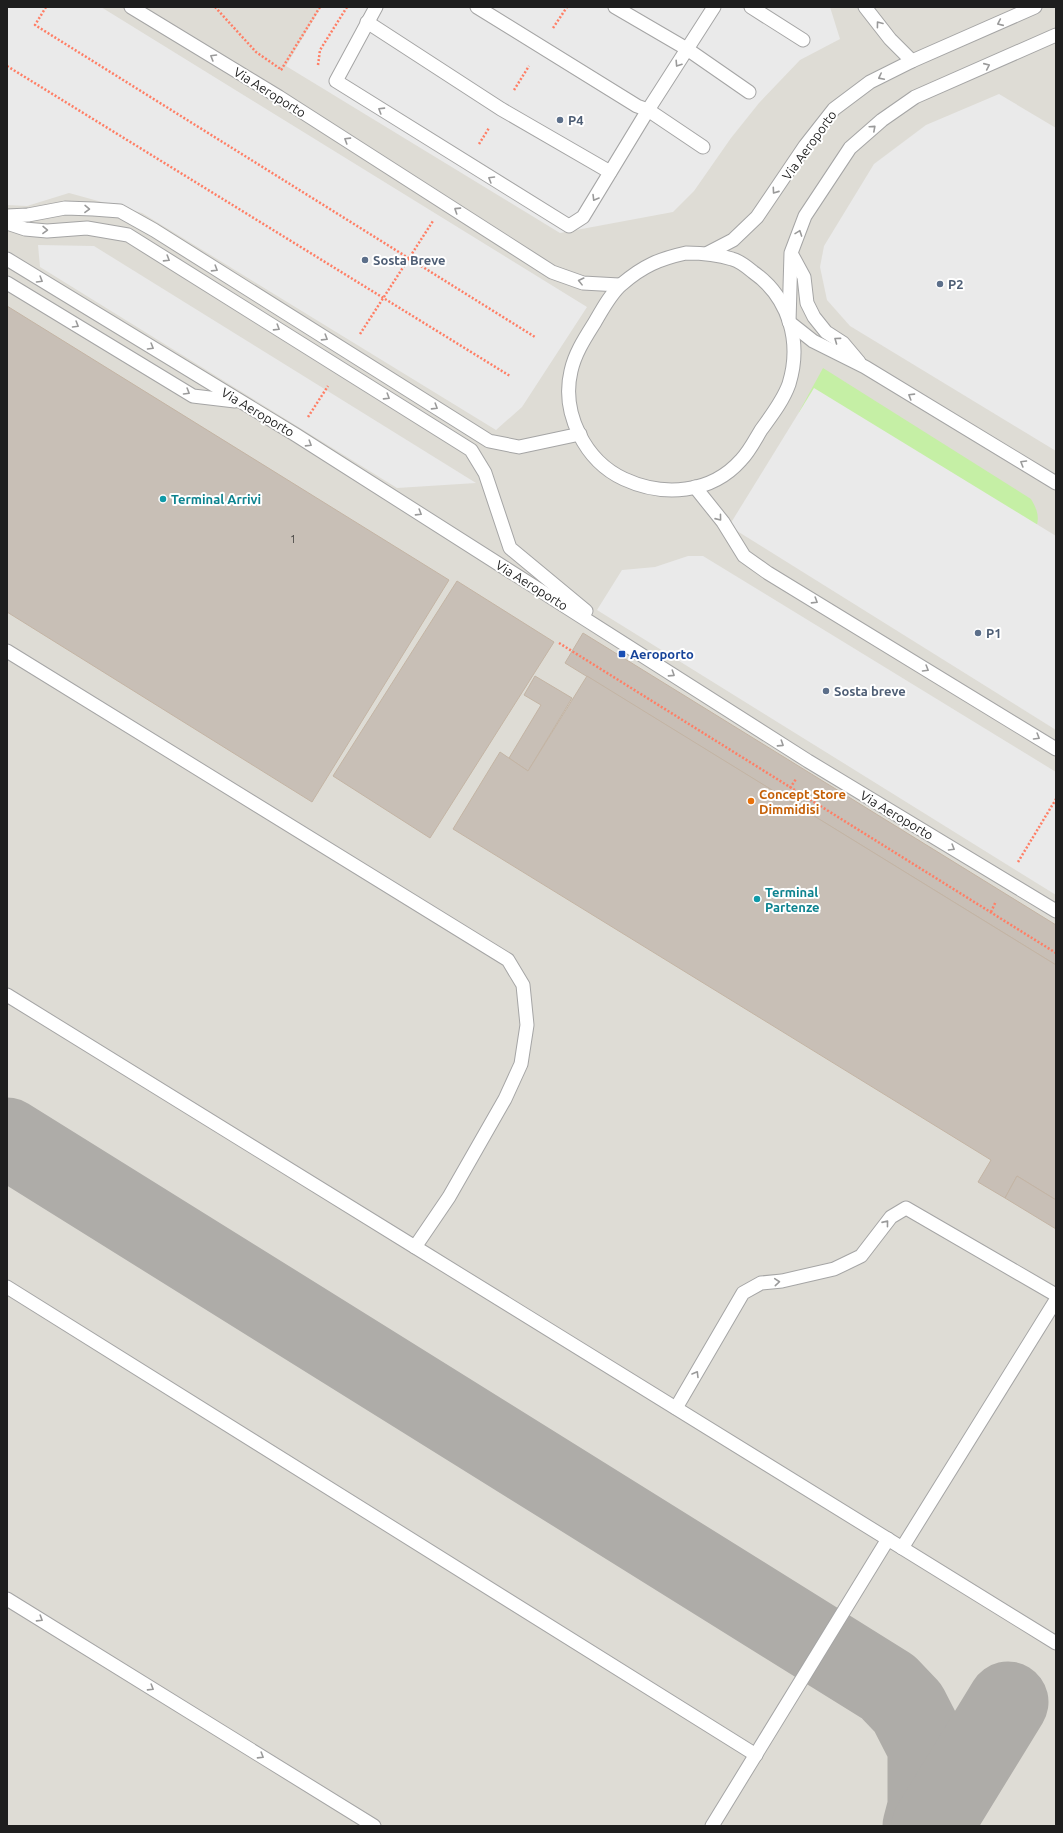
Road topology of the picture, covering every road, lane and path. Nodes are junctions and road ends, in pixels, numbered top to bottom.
1 (46, 7) edge
2 (215, 7) edge
3 (320, 7) edge
4 (347, 7) edge
5 (376, 7) edge
6 (477, 7) edge
7 (616, 7) edge
8 (714, 7) edge
9 (751, 7) edge
10 (865, 7) edge
11 (1035, 7) edge
12 (136, 9) edge
13 (367, 22) junction
14 (1056, 35) edge
15 (803, 40) dead end
16 (687, 49) junction
17 (912, 61) junction
18 (7, 66) edge
19 (317, 69) dead end
20 (281, 70) junction
21 (286, 74) dead end
22 (748, 92) dead end
23 (648, 110) junction
24 (703, 147) dead end
25 (610, 172) junction
26 (445, 202) junction
27 (7, 216) edge
28 (7, 223) edge
29 (708, 253) junction
30 (791, 253) junction
31 (7, 259) edge
32 (409, 259) junction
33 (7, 282) edge
34 (620, 285) junction
35 (383, 298) junction
36 (789, 322) junction
37 (535, 337) dead end
38 (349, 353) junction
39 (340, 367) junction
40 (865, 367) junction
41 (510, 376) dead end
42 (240, 402) junction
43 (580, 434) junction
44 (296, 435) junction
45 (1056, 483) edge
46 (695, 487) junction
47 (559, 643) dead end
48 (627, 646) junction
49 (7, 651) edge
50 (1056, 749) edge
51 (1056, 799) edge
52 (1007, 881) junction
53 (1056, 911) edge
54 (1056, 953) edge
55 (7, 995) edge
56 (415, 1247) junction
57 (7, 1287) edge
58 (1056, 1295) edge
59 (1056, 1300) edge
60 (676, 1408) junction
61 (888, 1539) junction
62 (902, 1548) junction
63 (7, 1598) edge
64 (1056, 1642) edge
65 (756, 1755) junction
66 (374, 1826) edge
67 (712, 1826) edge

1 - 32 path
2 - 20 path
3 - 20 path
4 - 19 path
5 - 13 lane
6 - 23 lane
7 - 16 lane
8 - 16 lane
9 - 15 lane
17 -> 10 lane
11 -> 17 lane, Via Aeroporto
26 -> 12 lane, Via Aeroporto
13 - 25 lane
25 -> 13 lane
30 -> 14 lane
16 - 22 lane
16 -> 23 lane
17 -> 29 lane, Via Aeroporto
18 - 35 path
20 - 21 path
23 - 24 lane
23 - 25 lane
26 - 32 path
34 -> 26 lane, Via Aeroporto
27 -> 38 lane
28 -> 39 lane
29 - 34 lane, Via Aeroporto
29 - 36 lane, Via Aeroporto
30 - 36 lane
40 -> 30 lane
31 -> 42 lane, Via Aeroporto
32 - 35 path
32 - 37 path
33 -> 42 lane
34 - 43 lane, Via Aeroporto
35 - 38 path
35 - 41 path
36 - 40 lane
36 - 46 lane, Via Aeroporto
38 -> 43 lane
39 - 44 path
39 -> 48 lane
45 -> 40 lane
42 - 44 lane, Via Aeroporto
43 - 46 lane, Via Aeroporto
44 -> 48 lane, Via Aeroporto
46 -> 50 lane
47 - 54 path
48 -> 52 lane, Via Aeroporto
49 - 56 lane
51 - 52 path
52 - 53 lane, Via Aeroporto
55 - 56 lane
56 - 60 lane
57 - 65 lane
60 -> 58 lane
59 - 62 lane
60 - 61 lane
61 - 62 lane
61 - 65 lane
62 - 64 lane
63 -> 66 lane
65 - 67 lane

